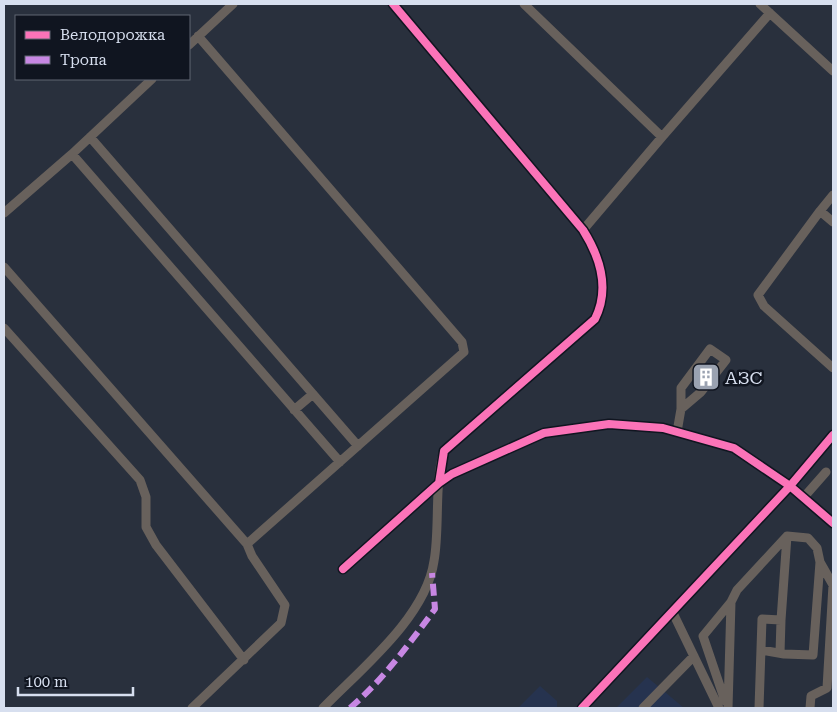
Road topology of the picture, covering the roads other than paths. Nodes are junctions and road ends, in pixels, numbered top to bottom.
1 (233, 4) edge
2 (392, 4) edge
3 (524, 4) edge
4 (760, 4) edge
5 (770, 13) junction
6 (198, 36) junction
7 (190, 44) edge
8 (833, 71) edge
9 (151, 80) edge
10 (90, 137) junction
11 (662, 137) junction
12 (72, 154) junction
13 (833, 195) edge
14 (820, 211) junction
15 (4, 213) edge
16 (833, 222) edge
17 (583, 230) junction
18 (4, 267) edge
19 (4, 328) edge
20 (833, 368) edge
21 (313, 394) junction
22 (681, 409) junction
23 (294, 410) junction
24 (677, 432) junction
25 (833, 435) edge
26 (358, 446) junction
27 (340, 462) junction
28 (826, 472) dead end
29 (439, 483) junction
30 (790, 486) junction
31 (804, 497) junction
32 (833, 523) edge
33 (787, 536) junction
34 (247, 544) junction
35 (820, 562) junction
36 (343, 569) dead end
37 (833, 585) edge
38 (731, 602) junction
39 (673, 612) junction
40 (781, 620) junction
41 (761, 650) junction
42 (780, 653) junction
43 (813, 655) junction
44 (694, 656) junction
45 (244, 660) junction
46 (831, 665) edge
47 (584, 706) edge
48 (192, 708) edge
49 (323, 708) edge
50 (643, 708) edge
51 (719, 708) edge
52 (727, 708) edge
53 (759, 708) edge
54 (810, 708) edge

1 - 6 street
2 - 17 street
3 - 11 street
4 - 5 street
5 - 8 street
5 - 11 street
6 - 7 street
6 - 26 street
9 - 10 street
10 - 12 street
10 - 21 street
11 - 17 street
12 - 15 street
12 - 23 street
13 - 14 street
14 - 16 street
14 - 20 street
17 - 29 street
18 - 34 street
19 - 45 street
21 - 23 street
21 - 26 street
22 - 22 street
22 - 24 street
23 - 27 street
24 - 29 street
24 - 30 street
25 - 30 street
26 - 27 street
27 - 34 street
28 - 31 street
29 - 36 street
29 - 49 street
30 - 31 street
30 - 39 street
31 - 32 street
33 - 35 street
33 - 38 street
33 - 40 street
34 - 45 street
35 - 37 street
35 - 43 street
37 - 46 street
38 - 52 street
38 - 52 street
39 - 44 street
39 - 47 street
40 - 41 street
40 - 42 street
41 - 42 street
41 - 53 street
42 - 43 street
43 - 46 street
44 - 50 street
44 - 51 street
45 - 48 street
46 - 54 street

